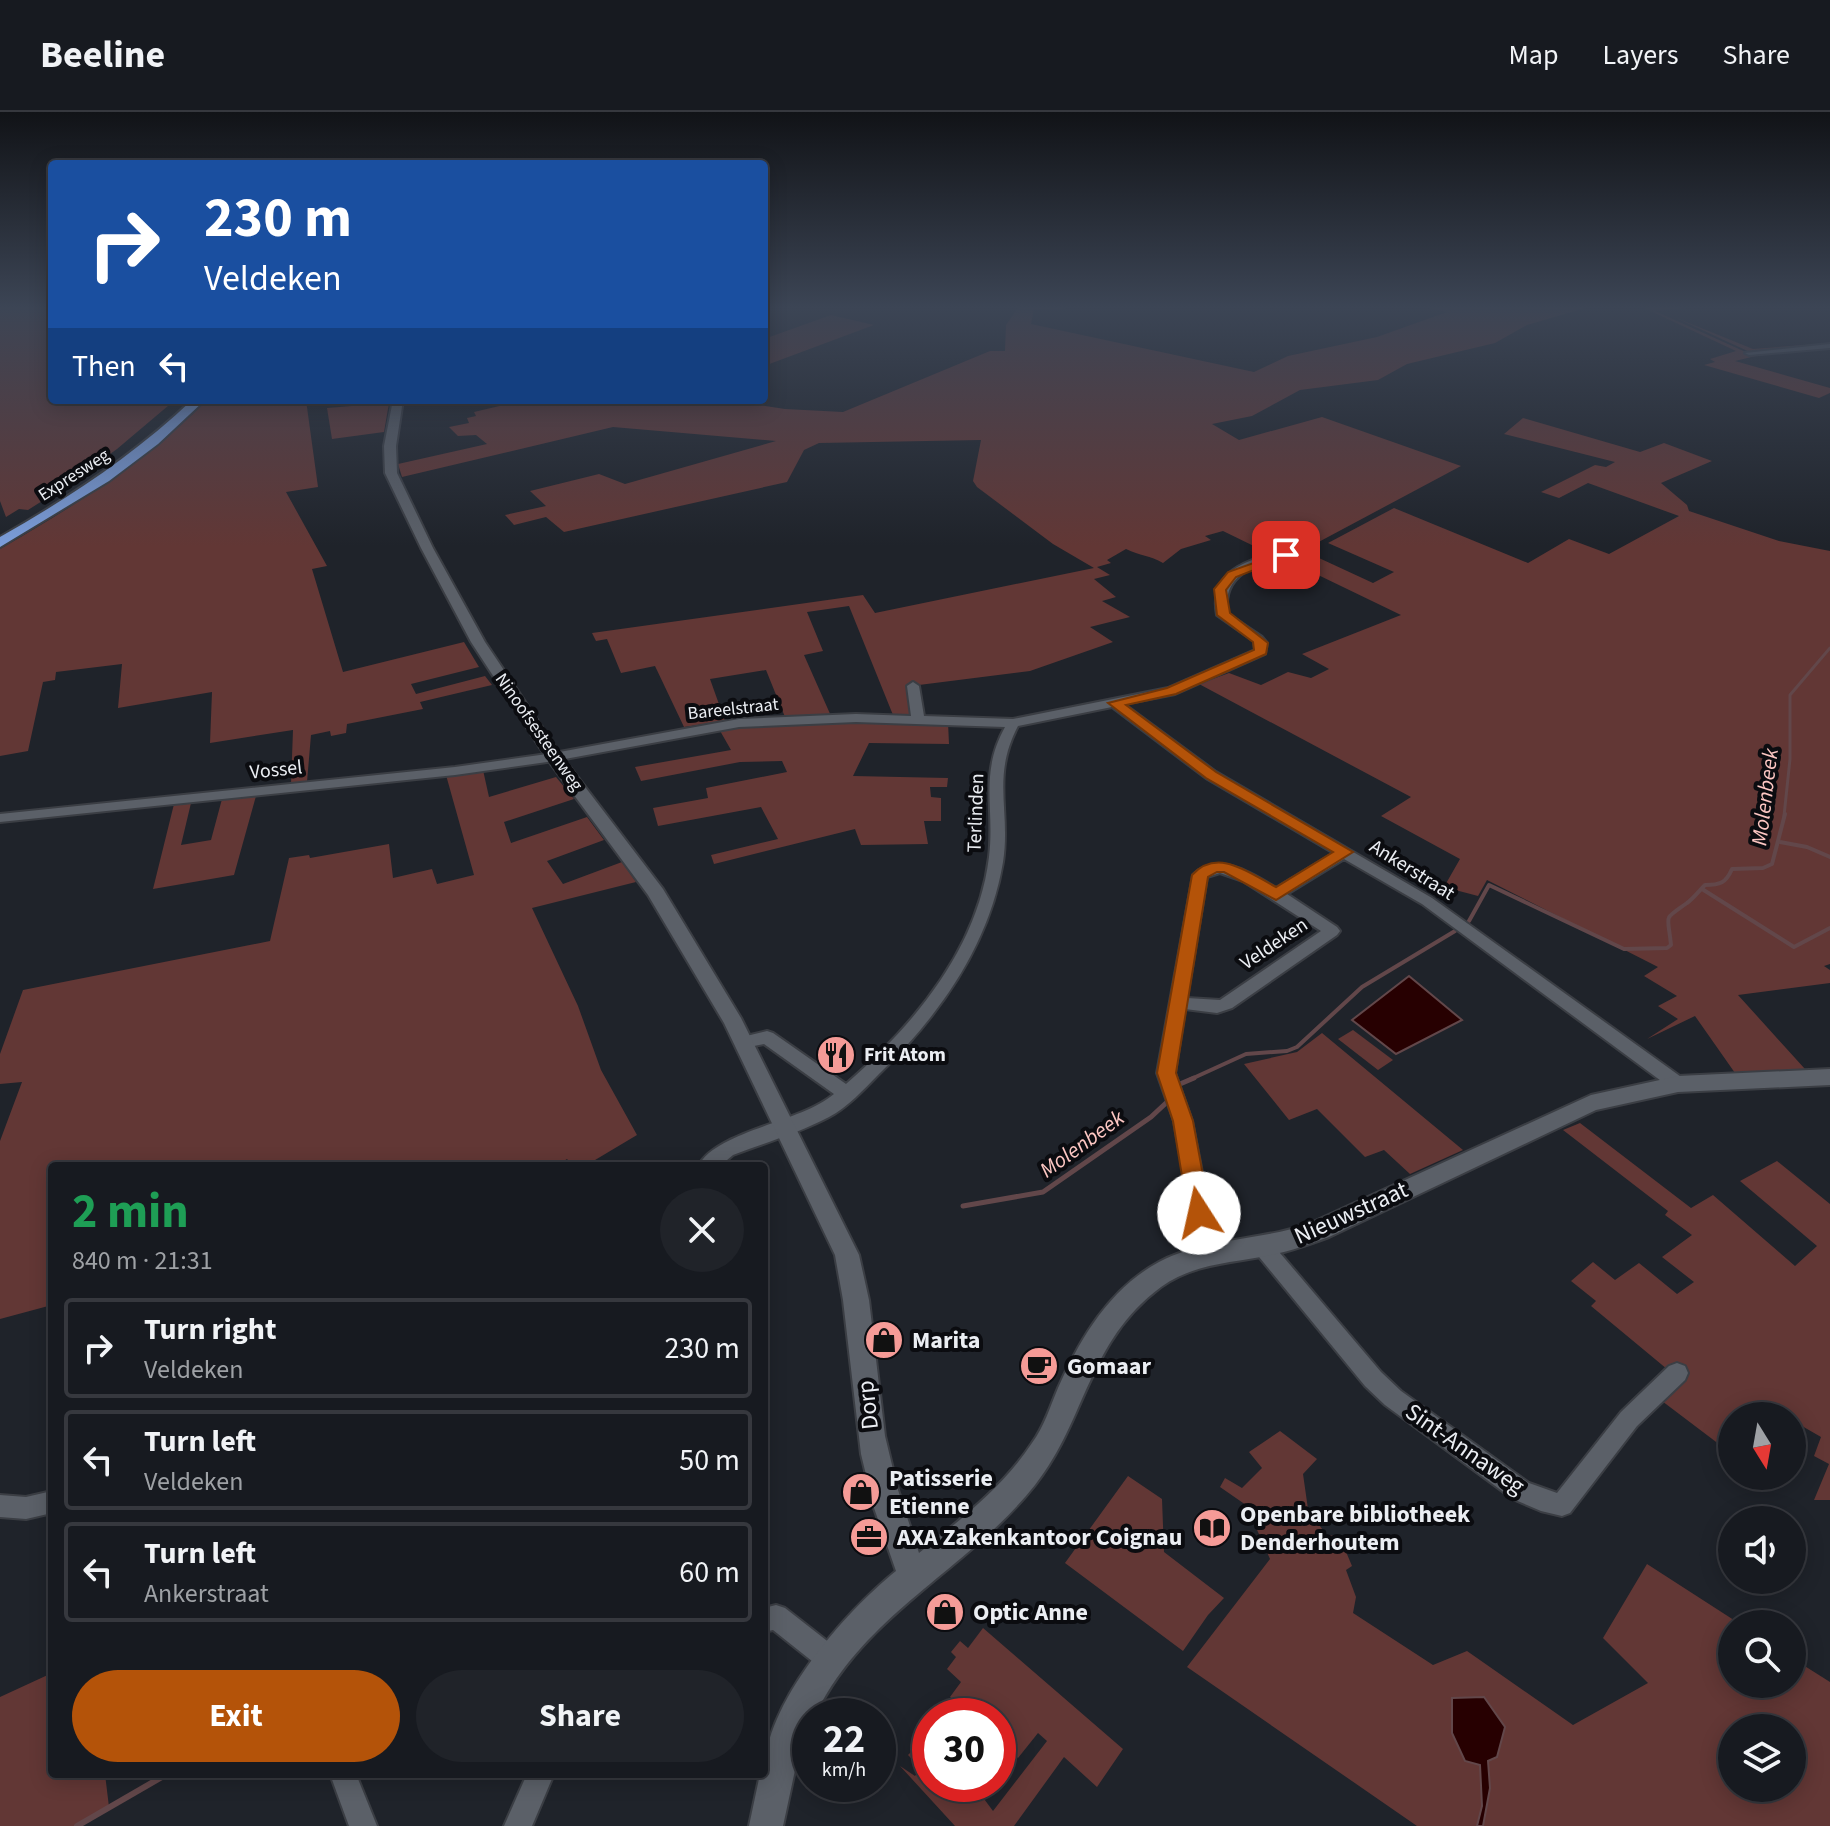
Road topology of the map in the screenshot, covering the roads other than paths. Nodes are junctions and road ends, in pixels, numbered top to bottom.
1 (180, 404) edge
2 (195, 404) edge
3 (397, 404) edge
4 (25, 523) junction
5 (0, 533) edge
6 (0, 543) edge
7 (1313, 548) dead end
8 (913, 686) dead end
9 (1115, 703) junction
10 (918, 718) junction
11 (1013, 723) junction
12 (554, 757) junction
13 (0, 818) edge
14 (1345, 852) junction
15 (1276, 894) junction
16 (1178, 1002) junction
17 (744, 1042) junction
18 (1830, 1077) edge
19 (1678, 1084) junction
20 (847, 1094) junction
21 (786, 1126) junction
22 (712, 1162) edge
23 (1262, 1246) junction
24 (1208, 1255) junction
25 (1677, 1373) dead end
26 (48, 1503) edge
27 (0, 1506) edge
28 (913, 1577) junction
29 (768, 1619) edge
30 (831, 1660) junction
31 (345, 1778) edge
32 (539, 1778) edge
33 (363, 1826) edge
34 (518, 1826) edge
35 (766, 1826) edge

1 - 4 highway, Expresweg
2 - 4 highway, Expresweg
3 - 12 street, Ninoofsesteenweg
4 - 5 highway, Expresweg
4 - 6 highway, Expresweg
7 - 9 street
8 - 10 street
9 - 11 street
9 - 14 street, Ankerstraat
10 - 11 street, Bareelstraat
10 - 12 street, Bareelstraat
11 - 20 street, Terlinden
12 - 13 street, Vossel
12 - 17 street, Ninoofsesteenweg
14 - 15 street, Veldeken
14 - 19 street, Ankerstraat
15 - 16 street, Veldeken
15 - 16 street, Veldeken
16 - 24 street, Veldeken
17 - 20 street
17 - 21 street, Ninoofsesteenweg
18 - 19 street, Nieuwstraat
19 - 23 street, Nieuwstraat
20 - 21 street, Terlinden
21 - 22 street, Terlinden
21 - 28 street, Dorp
23 - 24 street, Nieuwstraat
23 - 25 street, Sint-Annaweg
24 - 28 street, Nieuwstraat
26 - 27 street
28 - 30 street
29 - 30 street
30 - 35 street
31 - 33 street
32 - 34 street

